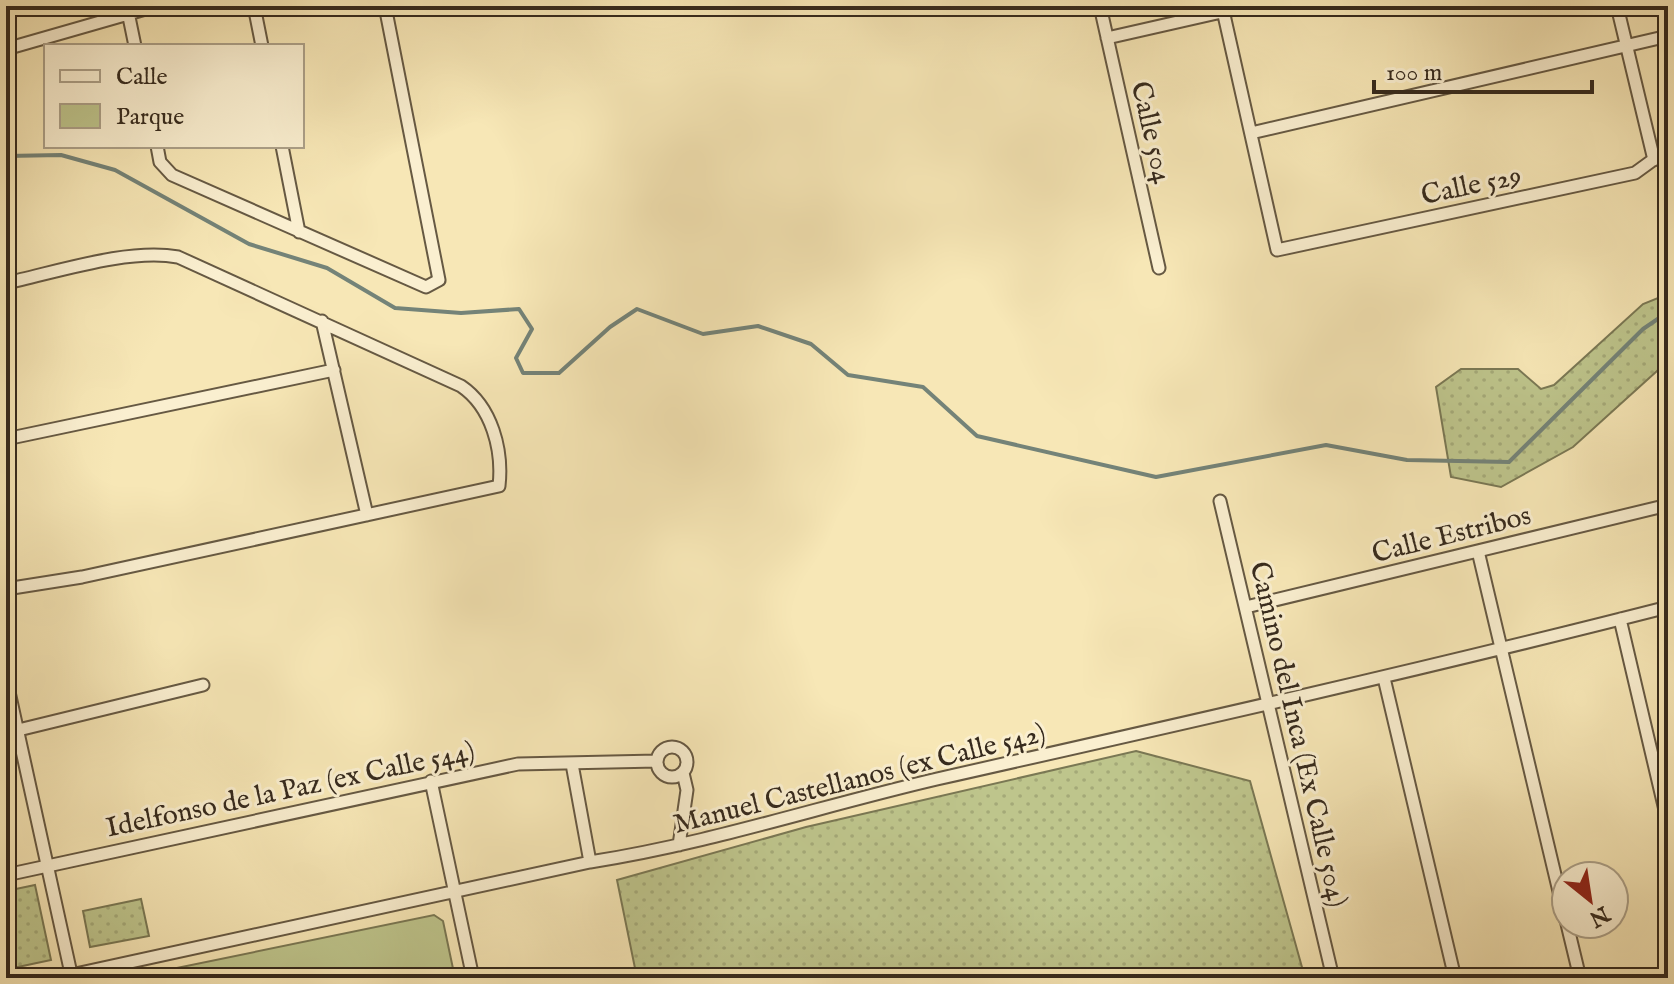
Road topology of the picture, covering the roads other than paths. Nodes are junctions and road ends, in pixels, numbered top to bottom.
1 (156, 6) edge
2 (254, 6) edge
3 (385, 6) edge
4 (1100, 6) edge
5 (1248, 6) edge
6 (1617, 6) edge
7 (1223, 9) edge
8 (129, 17) junction
9 (1668, 36) edge
10 (1107, 38) junction
11 (135, 44) edge
12 (262, 44) edge
13 (1626, 45) junction
14 (6, 49) edge
15 (1251, 133) junction
16 (157, 148) edge
17 (282, 148) edge
18 (1668, 149) edge
19 (1654, 160) junction
20 (299, 232) junction
21 (1159, 268) dead end
22 (6, 283) edge
23 (322, 321) junction
24 (334, 370) junction
25 (6, 439) edge
26 (1220, 501) dead end
27 (1668, 505) edge
28 (367, 515) junction
29 (1478, 551) junction
30 (6, 589) edge
31 (1246, 607) junction
32 (1668, 607) edge
33 (1620, 619) junction
34 (1501, 648) junction
35 (6, 678) edge
36 (1384, 678) junction
37 (203, 685) dead end
38 (1267, 707) junction
39 (12, 732) edge
40 (657, 761) junction
41 (572, 764) junction
42 (683, 773) junction
43 (431, 781) junction
44 (1668, 823) edge
45 (679, 845) junction
46 (1551, 860) edge
47 (590, 862) junction
48 (48, 865) junction
49 (6, 875) edge
50 (455, 894) junction
51 (1570, 940) edge
52 (1668, 973) edge
53 (71, 976) edge
54 (57, 978) edge
55 (473, 978) edge
56 (1333, 978) edge
57 (1455, 978) edge
58 (1580, 978) edge
59 (1645, 978) edge

1 - 8 street
2 - 12 street
3 - 20 street
4 - 10 street, Calle 504
5 - 7 street
6 - 13 street
7 - 10 street
7 - 15 street
8 - 11 street
8 - 14 street
9 - 13 street
10 - 21 street, Calle 504
13 - 15 street
13 - 19 street
15 - 19 street, Calle 529
16 - 20 street
17 - 20 street
18 - 19 street, Calle 529
22 - 23 street
23 - 24 street
23 - 28 street
24 - 25 street
24 - 28 street
26 - 31 street, Camino del Inca (Ex Calle 504)
27 - 29 street, Calle Estribos
28 - 30 street
29 - 31 street, Calle Estribos
29 - 34 street
31 - 38 street, Camino del Inca (Ex Calle 504)
32 - 33 street, Manuel Castellanos (ex Calle 542)
33 - 34 street, Manuel Castellanos (ex Calle 542)
33 - 44 street
34 - 36 street, Manuel Castellanos (ex Calle 542)
34 - 46 street
35 - 39 street
36 - 38 street, Manuel Castellanos (ex Calle 542)
36 - 57 street
37 - 39 street
38 - 45 street, Manuel Castellanos (ex Calle 542)
38 - 56 street, Camino del Inca (Ex Calle 504)
39 - 48 street
40 - 41 street, Idelfonso de la Paz (ex Calle 544)
40 - 42 street
40 - 42 street
41 - 43 street, Idelfonso de la Paz (ex Calle 544)
41 - 47 street
42 - 45 street
43 - 48 street, Idelfonso de la Paz (ex Calle 544)
43 - 50 street
45 - 47 street, Manuel Castellanos (ex Calle 542)
47 - 50 street, Manuel Castellanos (ex Calle 542)
48 - 49 street, Idelfonso de la Paz (ex Calle 544)
48 - 53 street
50 - 53 street, Manuel Castellanos (ex Calle 542)
50 - 55 street
51 - 58 street
52 - 59 street
53 - 54 street, Manuel Castellanos (ex Calle 542)

